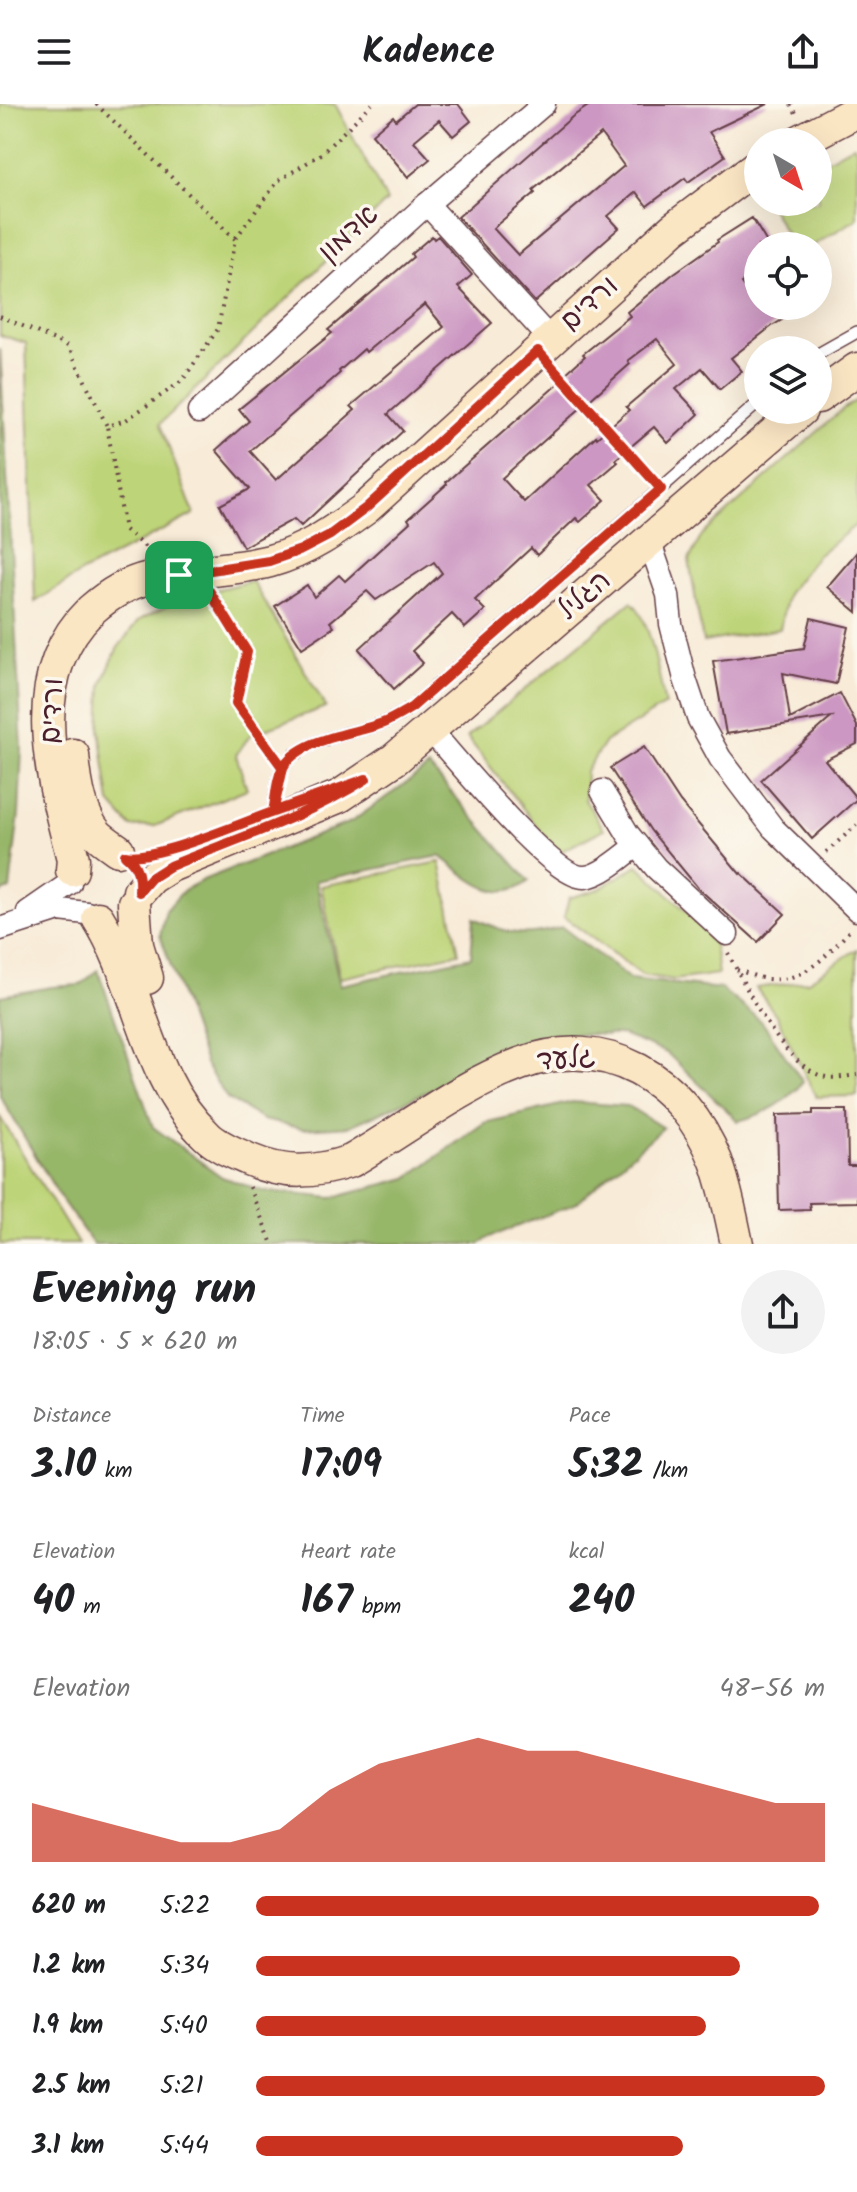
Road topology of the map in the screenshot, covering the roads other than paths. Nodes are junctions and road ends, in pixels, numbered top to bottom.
1 (544, 104) edge
2 (857, 111) edge
3 (825, 128) edge
4 (744, 176) edge
5 (427, 204) junction
6 (857, 332) edge
7 (544, 346) junction
8 (832, 346) edge
9 (857, 369) edge
10 (832, 387) edge
11 (199, 412) dead end
12 (744, 415) edge
13 (785, 424) edge
14 (649, 540) junction
15 (179, 575) junction
16 (430, 730) junction
17 (366, 779) junction
18 (602, 791) dead end
19 (273, 812) junction
20 (637, 845) junction
21 (121, 852) junction
22 (71, 876) junction
23 (136, 898) junction
24 (857, 910) edge
25 (92, 915) junction
26 (0, 928) edge
27 (727, 934) road end
28 (397, 1133) junction
29 (737, 1244) edge

1 - 5 street, אדמון
2 - 3 street
4 - 7 street, ורדים
5 - 7 street
5 - 11 street, אדמון
6 - 8 lane
7 - 15 street, ורדים
9 - 10 street
12 - 19 lane
13 - 14 street, הגליל
14 - 16 street, הגליל
14 - 24 street
15 - 21 street, ורדים
15 - 22 street, ורדים
16 - 17 street, הגליל
16 - 20 street
17 - 19 street, הגליל
17 - 23 street, הגליל
18 - 20 street
19 - 21 street, הגליל
20 - 27 street
21 - 22 street
21 - 23 street
22 - 25 street
22 - 26 street
23 - 25 street
23 - 28 street, גלעד
25 - 26 street
25 - 28 street, גלעד
28 - 29 street, גלעד

